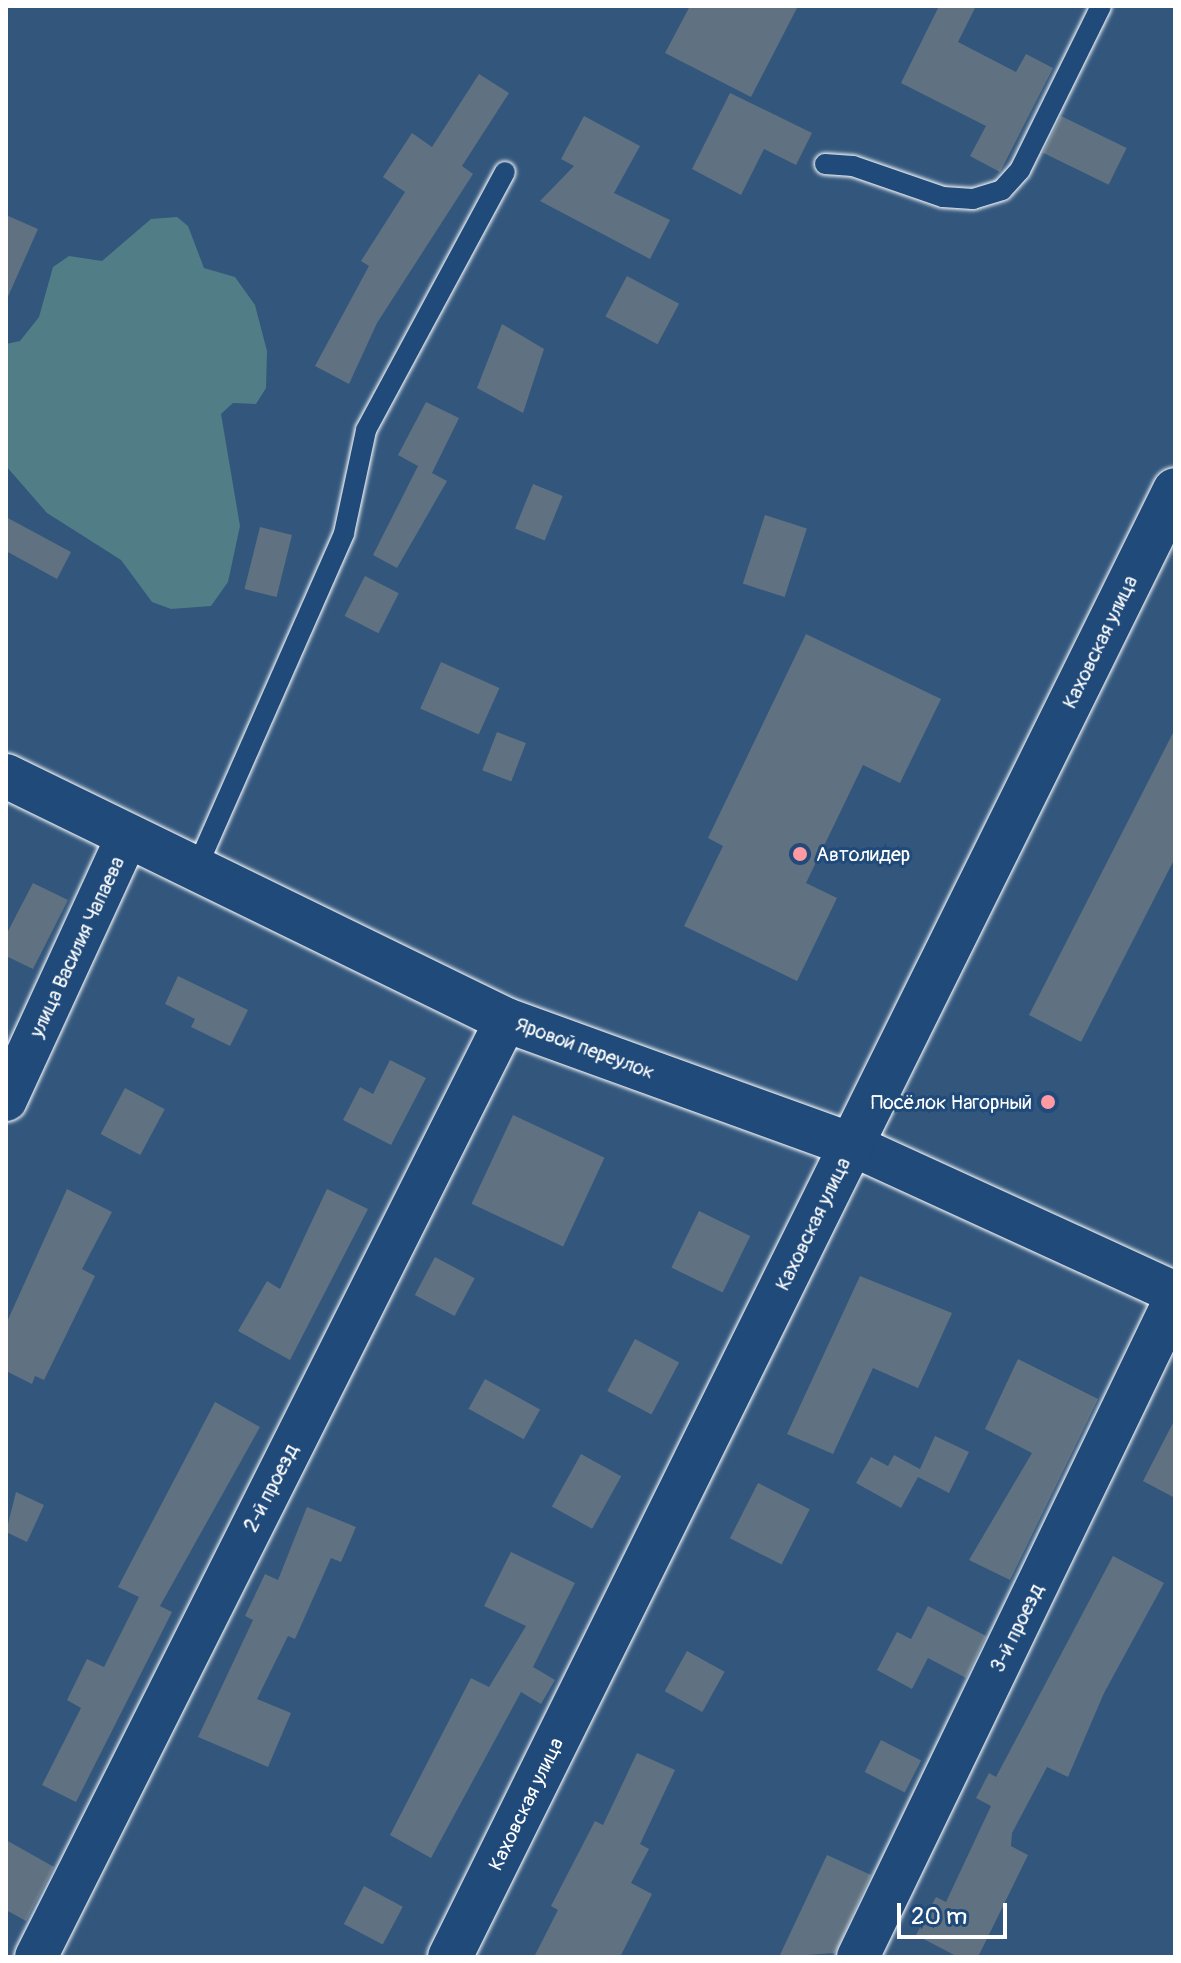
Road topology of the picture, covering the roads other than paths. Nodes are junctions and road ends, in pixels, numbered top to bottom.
1 (1101, 6) edge
2 (825, 164) dead end
3 (505, 172) dead end
4 (1175, 490) edge
5 (6, 776) edge
6 (127, 837) junction
7 (197, 867) junction
8 (506, 1020) junction
9 (6, 1100) edge
10 (852, 1145) junction
11 (1175, 1296) edge
12 (36, 1957) edge
13 (450, 1957) edge
14 (858, 1957) edge

1 - 2 lane
3 - 7 lane
4 - 10 main road, Каховская улица
5 - 6 main road, Яровой переулок
6 - 7 main road, Яровой переулок
6 - 9 street, улица Василия Чапаева
7 - 8 main road, Яровой переулок
8 - 10 main road, Яровой переулок
8 - 12 street, 2-й проезд
10 - 11 street, Яровой переулок
10 - 13 main road, Каховская улица
11 - 14 street, 3-й проезд

